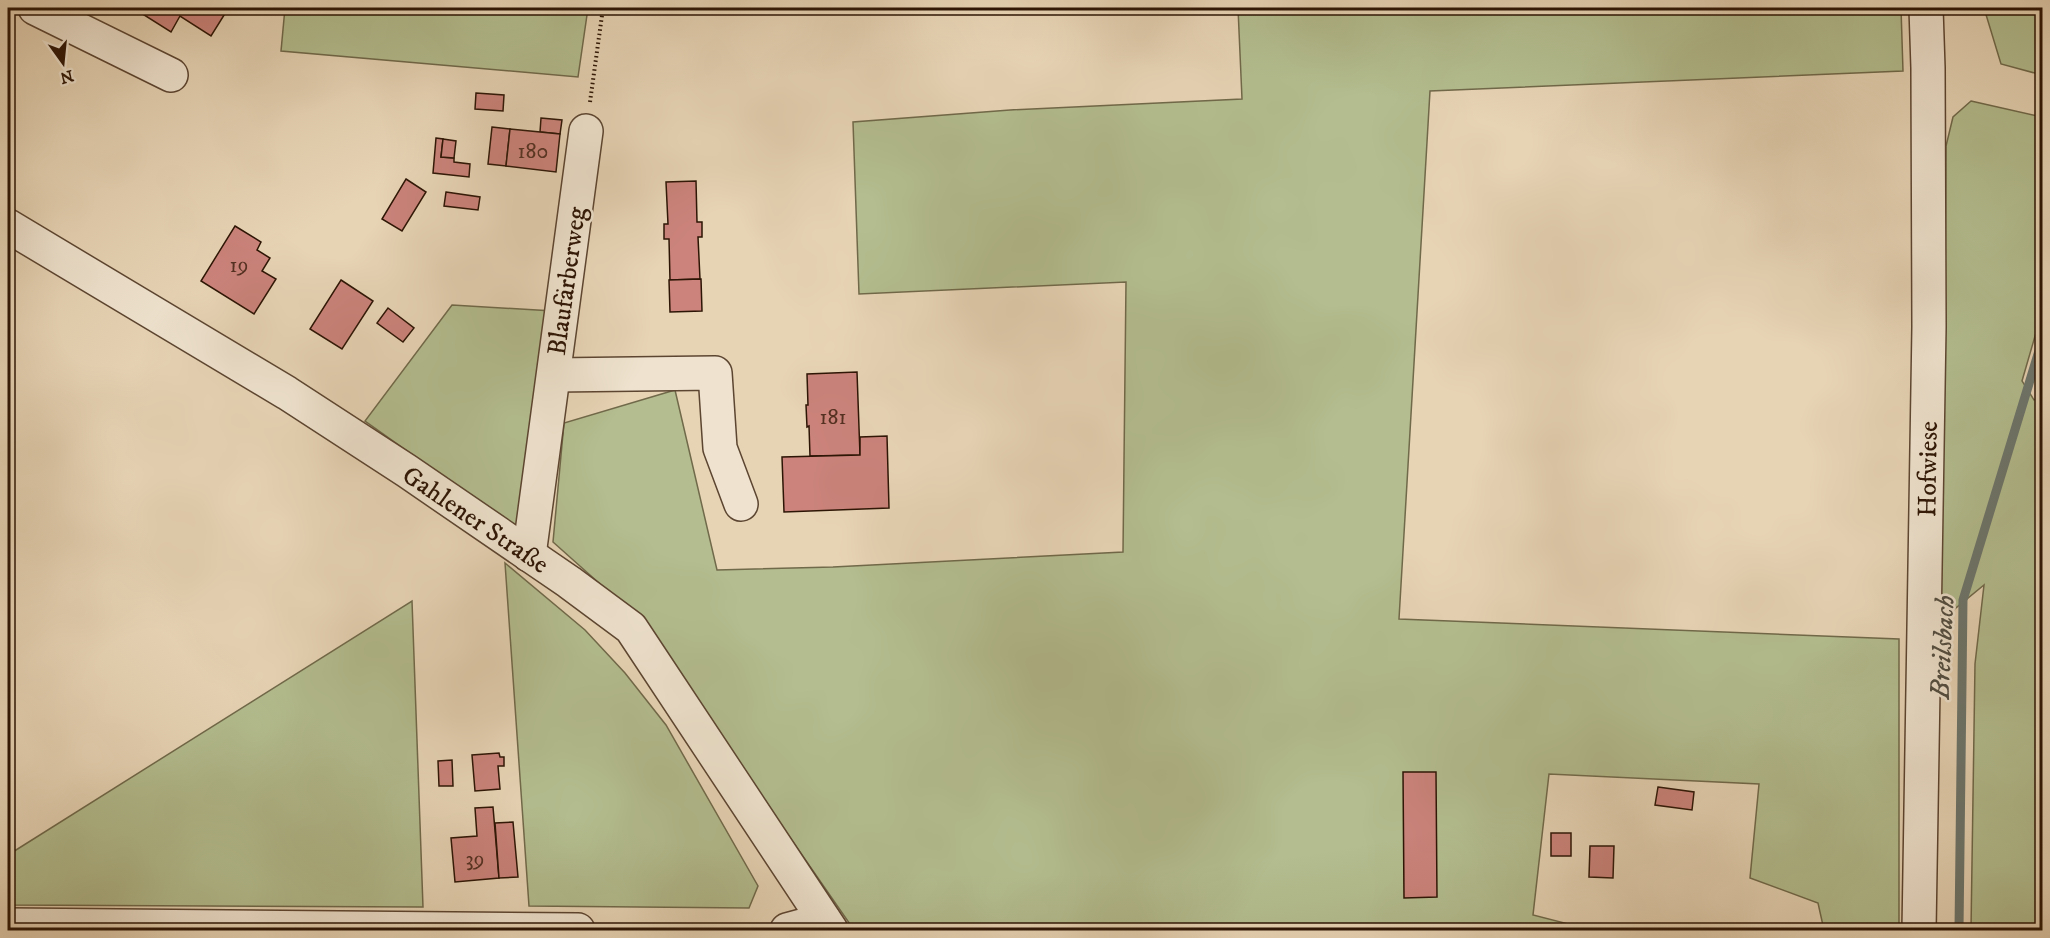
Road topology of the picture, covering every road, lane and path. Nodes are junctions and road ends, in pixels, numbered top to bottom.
1 (35, 8) edge
2 (603, 8) edge
3 (1926, 8) edge
4 (171, 75) dead end
5 (586, 130) joint
6 (8, 226) edge
7 (554, 375) junction
8 (741, 504) dead end
9 (529, 555) junction
10 (8, 925) edge
11 (828, 925) edge
12 (578, 930) edge
13 (787, 930) edge
14 (1919, 930) edge

1 - 4 street
2 - 5 path
3 - 14 street, Hofwiese
5 - 7 street, Blaufärberweg
6 - 9 street, Gahlener Straße
7 - 8 street
7 - 9 street, Blaufärberweg
9 - 11 street, Gahlener Straße
10 - 12 street
11 - 13 street

